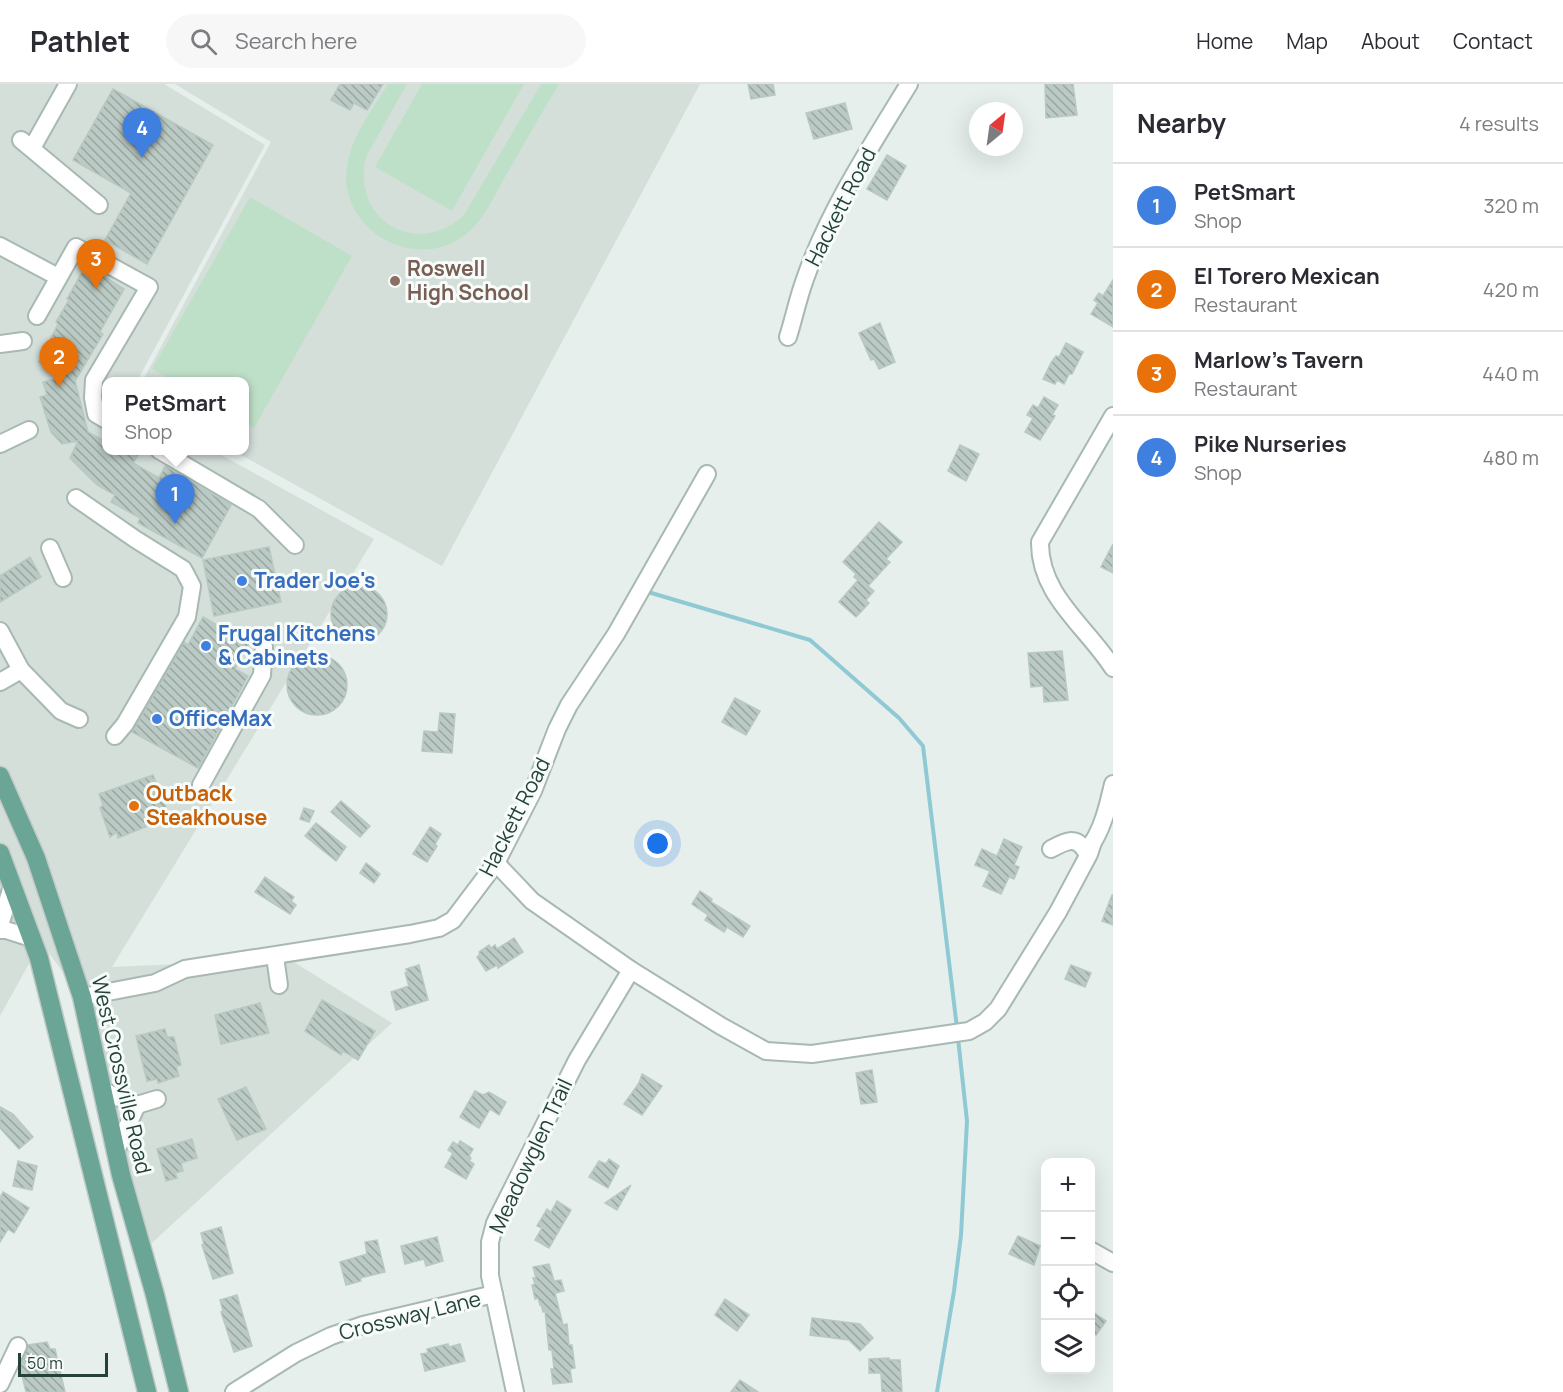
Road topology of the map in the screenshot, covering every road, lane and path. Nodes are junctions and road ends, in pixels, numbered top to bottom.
1 (68, 84) edge
2 (909, 84) edge
3 (99, 205) dead end
4 (0, 246) edge
5 (58, 277) junction
6 (37, 316) dead end
7 (788, 337) dead end
8 (23, 341) dead end
9 (0, 344) edge
10 (1113, 416) edge
11 (102, 418) edge
12 (28, 430) dead end
13 (0, 444) edge
14 (167, 455) edge
15 (707, 474) dead end
16 (76, 498) dead end
17 (295, 545) dead end
18 (50, 548) dead end
19 (63, 578) dead end
20 (0, 631) edge
21 (264, 647) dead end
22 (1113, 668) edge
23 (21, 670) junction
24 (0, 682) edge
25 (79, 719) dead end
26 (115, 736) dead end
27 (0, 776) edge
28 (1113, 784) edge
29 (201, 785) dead end
30 (1093, 842) junction
31 (1051, 849) dead end
32 (0, 854) edge
33 (496, 863) junction
34 (12, 886) junction
35 (0, 921) edge
36 (0, 930) edge
37 (32, 938) junction
38 (275, 956) junction
39 (631, 970) junction
40 (279, 985) dead end
41 (82, 998) junction
42 (103, 1091) junction
43 (157, 1099) dead end
44 (137, 1105) junction
45 (116, 1151) junction
46 (1095, 1253) edge
47 (1113, 1263) edge
48 (494, 1294) junction
49 (18, 1346) dead end
50 (0, 1384) edge
51 (147, 1392) edge
52 (179, 1392) edge
53 (234, 1392) edge
54 (515, 1392) edge

1 - 3 street
2 - 7 street, Hackett Road
4 - 5 street
5 - 6 street
5 - 11 street
8 - 9 street
10 - 22 street
12 - 13 street
14 - 17 street
15 - 33 street, Hackett Road
16 - 26 street
18 - 19 street
20 - 23 street
21 - 29 street
23 - 24 street
23 - 25 street
27 - 41 main road, West Crossville Road
28 - 30 street
30 - 31 street
30 - 39 street
32 - 34 main road
33 - 38 street, Hackett Road
33 - 39 street
34 - 35 street
34 - 37 main road
36 - 37 street
37 - 51 main road
38 - 40 street
38 - 41 street, Hackett Road
39 - 48 street, Meadowglen Trail
41 - 42 main road, West Crossville Road
42 - 44 street
42 - 45 main road, West Crossville Road
43 - 44 street
44 - 45 street
45 - 52 main road, West Crossville Road
46 - 47 street
48 - 53 street, Crossway Lane
48 - 54 street, Meadowglen Trail
49 - 50 street

